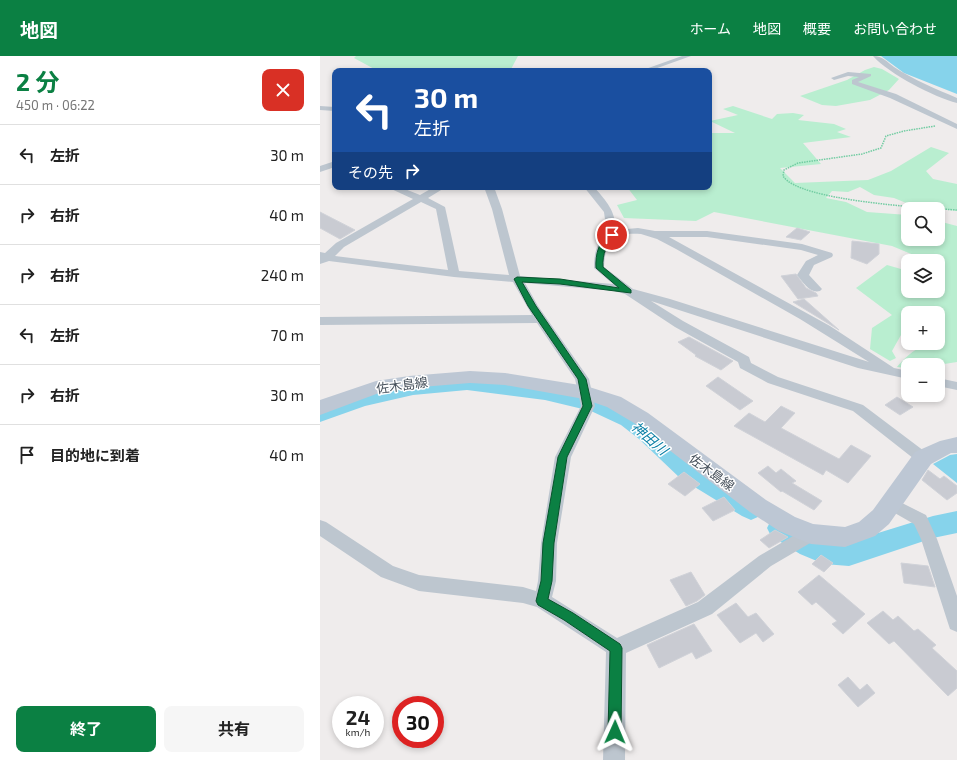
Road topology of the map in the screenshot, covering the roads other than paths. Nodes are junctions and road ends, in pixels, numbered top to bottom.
1 (688, 56) edge
2 (876, 56) edge
3 (652, 68) edge
4 (834, 78) dead end
5 (957, 101) edge
6 (320, 108) edge
7 (332, 109) edge
8 (957, 127) edge
9 (332, 165) edge
10 (320, 169) edge
11 (400, 190) edge
12 (436, 190) edge
13 (490, 190) edge
14 (591, 190) edge
15 (422, 199) junction
16 (652, 234) junction
17 (612, 235) junction
18 (322, 258) edge
19 (454, 274) junction
20 (517, 279) junction
21 (816, 289) dead end
22 (628, 291) junction
23 (540, 319) junction
24 (320, 321) edge
25 (889, 370) junction
26 (901, 373) edge
27 (945, 383) edge
28 (957, 386) edge
29 (586, 392) junction
30 (320, 408) edge
31 (957, 445) edge
32 (923, 458) junction
33 (892, 504) junction
34 (320, 527) edge
35 (811, 534) junction
36 (542, 601) junction
37 (957, 622) edge
38 (616, 648) junction
39 (614, 760) edge

1 - 3 street
2 - 5 street
4 - 8 street
6 - 7 street
9 - 10 street
11 - 15 street
12 - 15 street
13 - 20 street
14 - 17 street
15 - 18 street
15 - 19 street
16 - 17 street
16 - 21 street
16 - 25 street
17 - 22 street
18 - 19 street
19 - 20 street
20 - 22 street
20 - 23 street
22 - 25 street
22 - 32 street
23 - 24 street
23 - 29 street
25 - 26 street
27 - 28 street
29 - 30 main road, 佐木島線
29 - 35 main road, 佐木島線
29 - 36 street
31 - 32 main road, 佐木島線
32 - 33 main road, 佐木島線
33 - 35 main road, 佐木島線
33 - 37 street
34 - 36 street
35 - 38 street
36 - 38 street
38 - 39 street

